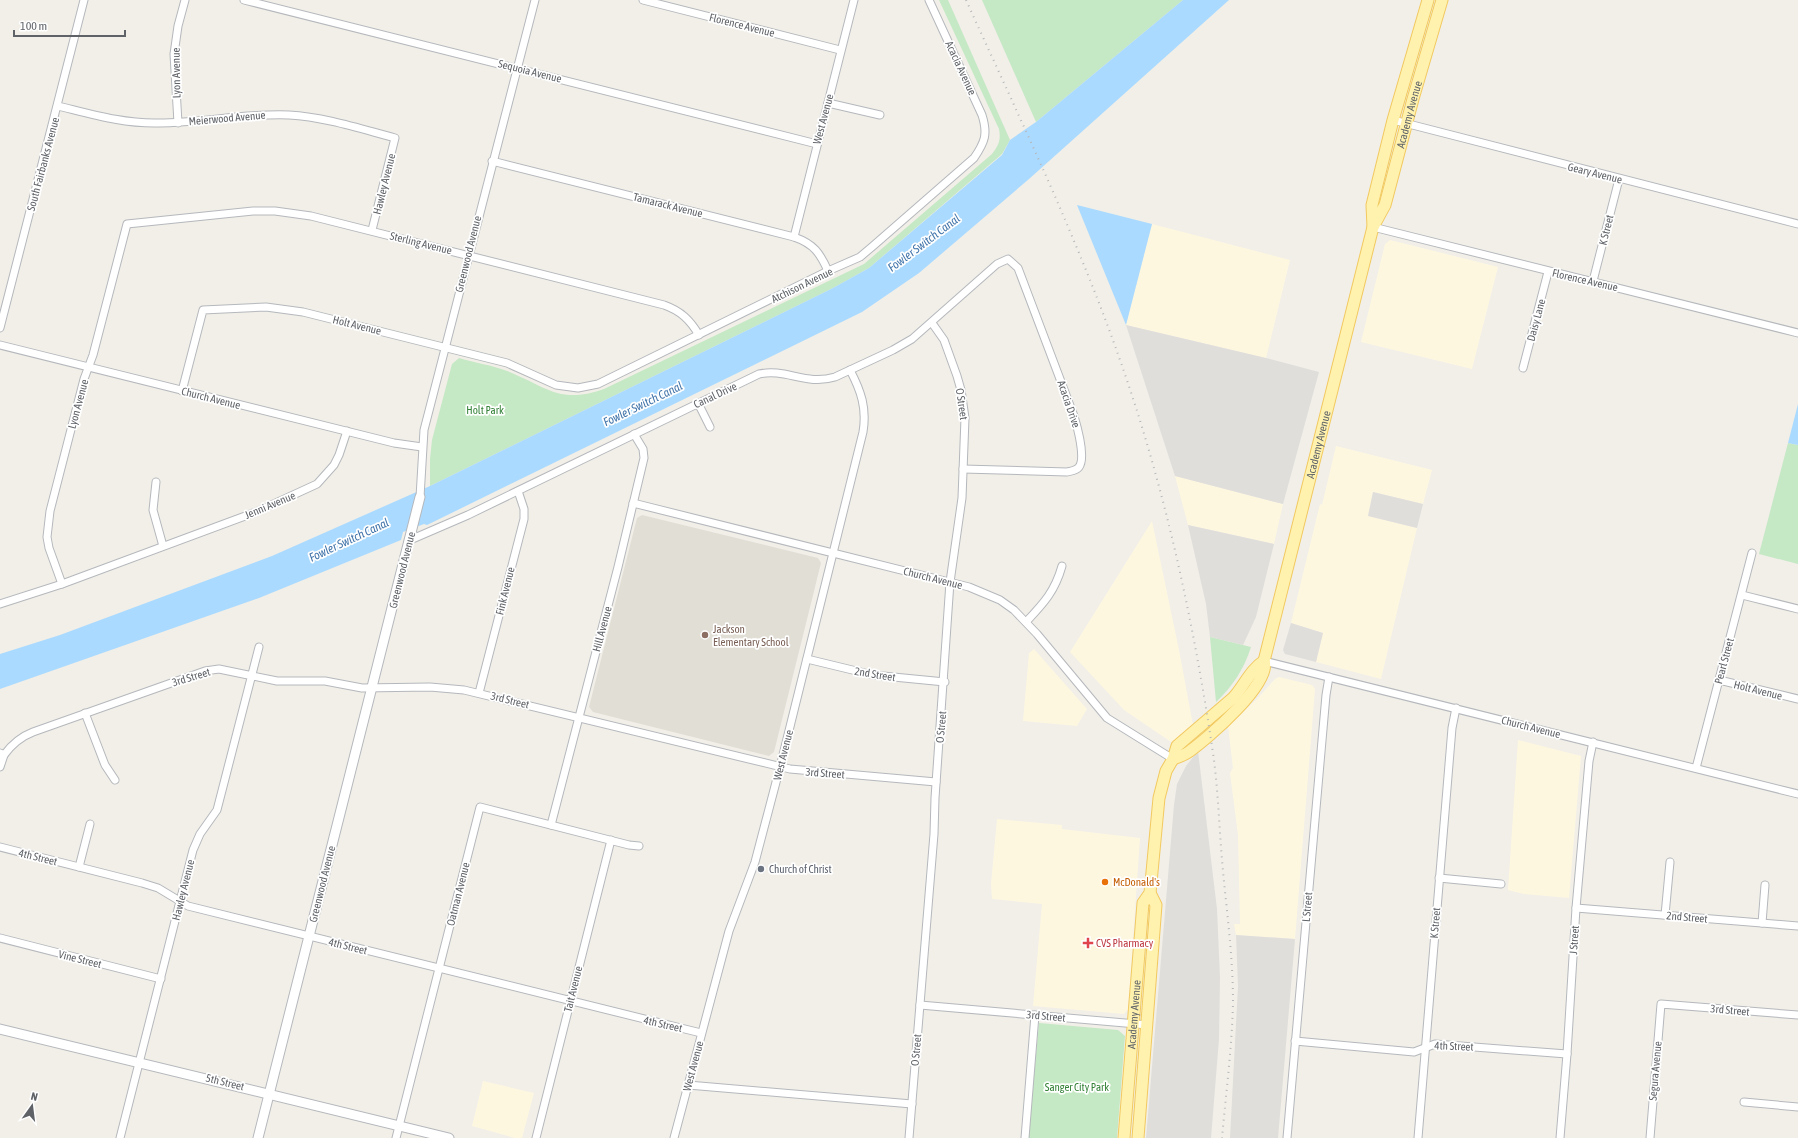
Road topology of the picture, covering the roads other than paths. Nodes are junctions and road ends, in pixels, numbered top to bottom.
1 (84, 0) edge
2 (185, 0) edge
3 (244, 0) edge
4 (535, 0) edge
5 (643, 0) edge
6 (854, 0) edge
7 (929, 0) edge
8 (1428, 0) edge
9 (1437, 0) edge
10 (1442, 0) edge
11 (1439, 13) junction
12 (840, 50) junction
13 (516, 68) junction
14 (828, 102) junction
15 (58, 106) junction
16 (880, 115) dead end
17 (1393, 120) junction
18 (178, 123) junction
19 (1407, 124) junction
20 (396, 138) joint
21 (985, 138) joint
22 (817, 144) junction
23 (492, 161) junction
24 (1619, 179) junction
25 (127, 224) joint
26 (1798, 224) edge
27 (1373, 227) junction
28 (372, 230) junction
29 (794, 237) junction
30 (468, 255) junction
31 (1008, 259) joint
32 (828, 272) junction
33 (1548, 272) junction
34 (1593, 281) junction
35 (932, 323) junction
36 (0, 328) edge
37 (1798, 333) edge
38 (699, 335) junction
39 (0, 345) edge
40 (444, 347) junction
41 (89, 367) junction
42 (1523, 368) dead end
43 (850, 370) junction
44 (588, 388) joint
45 (182, 391) junction
46 (698, 403) junction
47 (710, 426) dead end
48 (347, 431) junction
49 (634, 434) junction
50 (422, 447) junction
51 (963, 469) junction
52 (156, 482) dead end
53 (518, 491) junction
54 (420, 497) joint
55 (634, 504) junction
56 (410, 540) junction
57 (163, 546) junction
58 (834, 552) junction
59 (1752, 553) dead end
60 (1062, 566) dead end
61 (950, 582) junction
62 (62, 584) junction
63 (1742, 595) junction
64 (0, 604) edge
65 (1798, 609) edge
66 (1026, 622) junction
67 (259, 647) dead end
68 (807, 660) junction
69 (1264, 661) junction
70 (251, 676) junction
71 (1329, 677) junction
72 (1719, 680) junction
73 (945, 682) junction
74 (372, 688) junction
75 (479, 693) junction
76 (1798, 700) edge
77 (1456, 708) junction
78 (85, 713) junction
79 (579, 718) junction
80 (1593, 742) junction
81 (2, 754) edge
82 (1173, 759) junction
83 (0, 767) edge
84 (780, 767) junction
85 (1696, 768) junction
86 (115, 780) dead end
87 (936, 782) junction
88 (1798, 794) edge
89 (90, 824) dead end
90 (552, 825) junction
91 (611, 840) junction
92 (638, 846) dead end
93 (0, 848) edge
94 (1670, 862) dead end
95 (79, 867) junction
96 (1439, 878) junction
97 (1501, 884) dead end
98 (1765, 885) dead end
99 (1150, 894) junction
100 (180, 902) junction
101 (1576, 908) junction
102 (1665, 915) junction
103 (1762, 923) junction
104 (1798, 926) edge
105 (309, 936) junction
106 (0, 938) edge
107 (439, 968) junction
108 (161, 979) junction
109 (570, 1001) junction
110 (1661, 1004) joint
111 (920, 1005) junction
112 (1035, 1015) junction
113 (1798, 1015) edge
114 (1134, 1024) junction
115 (1148, 1025) junction
116 (0, 1029) edge
117 (701, 1033) junction
118 (1296, 1042) junction
119 (1425, 1048) junction
120 (1567, 1054) junction
121 (139, 1063) junction
122 (688, 1085) junction
123 (270, 1093) junction
124 (1744, 1102) dead end
125 (912, 1104) junction
126 (1798, 1108) edge
127 (1126, 1120) junction
128 (399, 1125) junction
129 (120, 1138) edge
130 (258, 1138) edge
131 (396, 1138) edge
132 (449, 1138) edge
133 (536, 1138) edge
134 (674, 1138) edge
135 (909, 1138) edge
136 (1025, 1138) edge
137 (1124, 1138) edge
138 (1131, 1138) edge
139 (1138, 1138) edge
140 (1287, 1138) edge
141 (1418, 1138) edge
142 (1560, 1138) edge
143 (1650, 1138) edge

1 - 15 street, South Fairbanks Avenue
2 - 18 street, Lyon Avenue
3 - 13 street, Sequoia Avenue
4 - 13 street, Greenwood Avenue
5 - 12 street, Florence Avenue
6 - 12 street, West Avenue
7 - 21 street, Acacia Avenue
8 - 17 main road, Academy Avenue
9 - 11 main road
10 - 11 main road, Academy Avenue
11 - 19 main road, Academy Avenue
12 - 14 street, West Avenue
13 - 22 street, Sequoia Avenue
13 - 23 street, Greenwood Avenue
14 - 16 street
14 - 22 street, West Avenue
15 - 18 street, Meierwood Avenue
15 - 36 street, South Fairbanks Avenue
17 - 19 street, Geary Avenue
17 - 27 main road, Academy Avenue
18 - 20 street, Meierwood Avenue
19 - 24 street, Geary Avenue
19 - 27 main road, Academy Avenue
20 - 28 street, Hawley Avenue
21 - 32 street, Atchison Avenue
22 - 29 street, West Avenue
23 - 29 street, Tamarack Avenue
23 - 30 street, Greenwood Avenue
24 - 26 street, Geary Avenue
24 - 34 street, K Street
25 - 28 street, Sterling Avenue
25 - 41 street, Lyon Avenue
27 - 33 street, Florence Avenue
27 - 69 main road, Academy Avenue
28 - 30 street, Sterling Avenue
29 - 32 street, Tamarack Avenue
30 - 38 street, Sterling Avenue
30 - 40 street, Greenwood Avenue
31 - 35 street, Canal Drive
31 - 51 street, Acacia Drive
32 - 38 street, Atchison Avenue
33 - 34 street, Florence Avenue
33 - 42 street, Daisy Lane
34 - 37 street, Florence Avenue
35 - 43 street, Canal Drive
35 - 51 street, O Street
38 - 44 street, Atchison Avenue
39 - 41 street, Church Avenue
40 - 44 street, Holt Avenue
40 - 45 street, Holt Avenue
40 - 50 street, Greenwood Avenue
41 - 45 street, Church Avenue
41 - 62 street, Lyon Avenue
43 - 46 street, Canal Drive
43 - 58 street, West Avenue
45 - 48 street, Church Avenue
46 - 47 street
46 - 49 street, Canal Drive
48 - 50 street, Church Avenue
48 - 57 street, Jenni Avenue
49 - 53 street, Canal Drive
49 - 55 street, Hill Avenue
50 - 54 street, Greenwood Avenue
51 - 61 street, O Street
52 - 57 street
53 - 56 street, Canal Drive
53 - 75 street, Fink Avenue
54 - 56 street, Greenwood Avenue
55 - 58 street, Church Avenue
55 - 79 street, Hill Avenue
56 - 74 street, Greenwood Avenue
57 - 62 street, Jenni Avenue
58 - 61 street, Church Avenue
58 - 68 street, West Avenue
59 - 63 street, Pearl Street
60 - 66 street
61 - 66 street, Church Avenue
61 - 73 street, O Street
62 - 64 street, Jenni Avenue
63 - 65 street
63 - 72 street, Pearl Street
66 - 82 street, Church Avenue
67 - 70 street, Hawley Avenue
68 - 73 street, 2nd Street
68 - 84 street, West Avenue
69 - 71 street, Church Avenue
69 - 82 main road, Academy Avenue
70 - 74 street, 3rd Street
70 - 78 street, 3rd Street
70 - 100 street, Hawley Avenue
71 - 77 street, Church Avenue
71 - 118 street, L Street
72 - 76 street, Holt Avenue
72 - 85 street, Pearl Street
73 - 87 street, O Street
74 - 75 street, 3rd Street
74 - 105 street, Greenwood Avenue
75 - 79 street, 3rd Street
77 - 80 street, Church Avenue
77 - 96 street, K Street
78 - 81 street, 3rd Street
78 - 86 street
79 - 84 street, 3rd Street
79 - 90 street, Hill Avenue
80 - 85 street, Church Avenue
80 - 101 street, J Street
81 - 83 street
82 - 99 main road, Academy Avenue
84 - 87 street, 3rd Street
84 - 117 street, West Avenue
85 - 88 street, Church Avenue
87 - 111 street, O Street
89 - 95 street
90 - 91 street, Oatman Avenue
90 - 107 street, Oatman Avenue
91 - 92 street, Oatman Avenue
91 - 109 street, Tait Avenue
93 - 95 street, 4th Street
94 - 102 street
95 - 100 street, 4th Street
96 - 97 street
96 - 119 street, K Street
98 - 103 street
99 - 114 main road, Academy Avenue
99 - 115 main road, Academy Avenue
100 - 105 street, 4th Street
100 - 108 street, Hawley Avenue
101 - 102 street, 2nd Street
101 - 120 street, J Street
102 - 103 street, 2nd Street
103 - 104 street, 2nd Street
105 - 107 street, 4th Street
105 - 123 street, Greenwood Avenue
106 - 108 street, Vine Street
107 - 109 street, 4th Street
107 - 128 street, Oatman Avenue
108 - 121 street, Hawley Avenue
109 - 117 street, 4th Street
109 - 133 street, Tait Avenue
110 - 113 street, 3rd Street
110 - 143 street, Segura Avenue
111 - 112 street, 3rd Street
111 - 125 street, O Street
112 - 114 street, 3rd Street
112 - 136 street
114 - 115 street, 3rd Street
114 - 127 main road, Academy Avenue
115 - 139 main road, Academy Avenue
116 - 121 street, 5th Street
117 - 122 street, West Avenue
118 - 119 street, 4th Street
118 - 140 street, L Street
119 - 120 street, 4th Street
119 - 141 street, K Street
120 - 142 street, J Street
121 - 123 street, 5th Street
121 - 129 street, Hawley Avenue
122 - 125 street
122 - 134 street, West Avenue
123 - 128 street, 5th Street
123 - 130 street, Greenwood Avenue
124 - 126 street
125 - 135 street, O Street
127 - 137 main road, Academy Avenue
127 - 138 main road
128 - 131 street, Oatman Avenue
128 - 132 street, 5th Street

